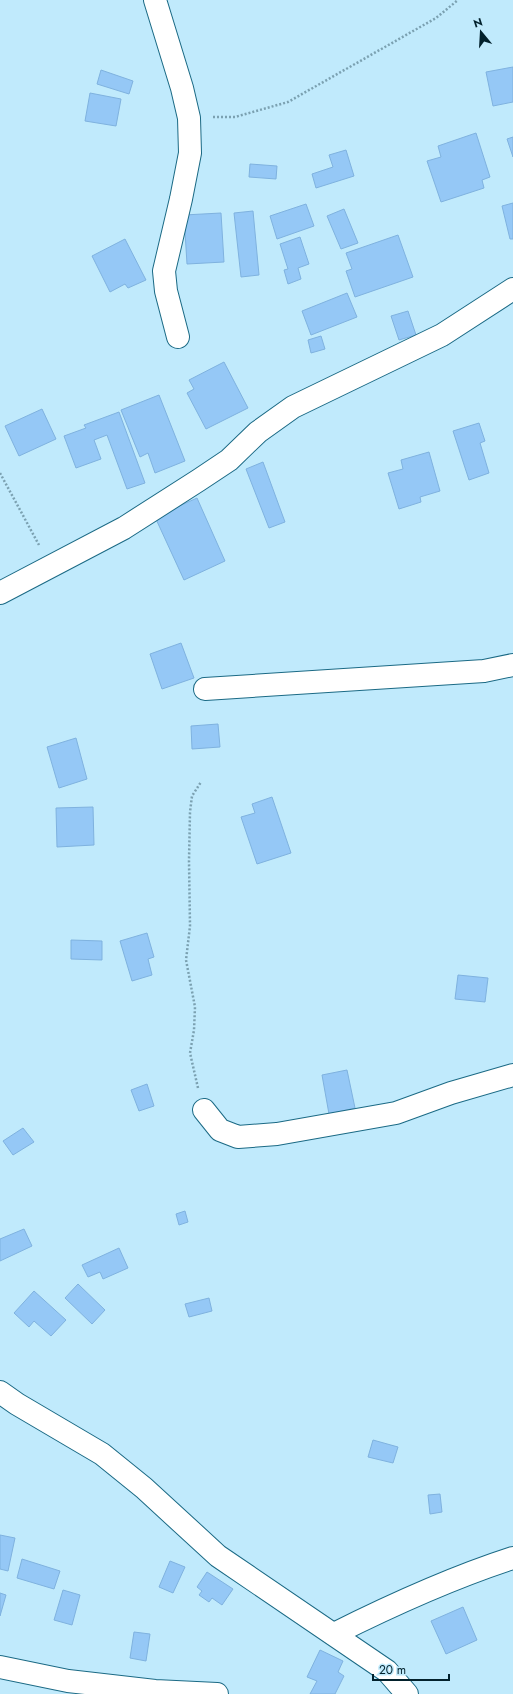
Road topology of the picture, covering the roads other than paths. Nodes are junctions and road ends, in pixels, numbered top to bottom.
1 (156, 0) edge
2 (513, 289) edge
3 (178, 337) dead end
4 (0, 593) edge
5 (513, 665) edge
6 (205, 689) dead end
7 (513, 1075) edge
8 (204, 1110) road end
9 (0, 1392) edge
10 (513, 1558) edge
11 (334, 1634) junction
12 (0, 1667) edge
13 (217, 1694) edge
14 (407, 1694) edge

1 - 3 street
2 - 4 street
5 - 6 street
7 - 8 street
9 - 11 street
10 - 11 street
11 - 14 street
12 - 13 street

